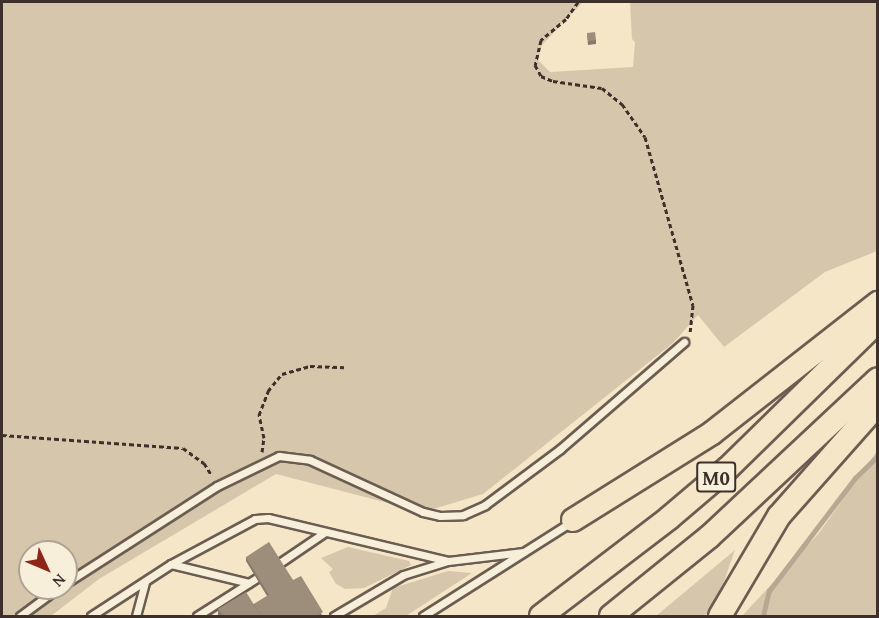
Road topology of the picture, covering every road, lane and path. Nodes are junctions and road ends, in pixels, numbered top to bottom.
1 (578, 2) edge
2 (878, 303) edge
3 (878, 321) edge
4 (684, 342) joint
5 (344, 367) dead end
6 (878, 379) edge
7 (878, 404) edge
8 (2, 435) edge
9 (260, 462) junction
10 (218, 486) junction
11 (573, 520) joint
12 (326, 532) junction
13 (523, 552) junction
14 (448, 561) junction
15 (171, 564) junction
16 (78, 575) edge
17 (145, 582) junction
18 (249, 583) junction
19 (42, 600) edge
20 (20, 616) edge
21 (91, 616) edge
22 (136, 616) edge
23 (197, 616) edge
24 (334, 616) edge
25 (423, 616) edge
26 (540, 616) edge
27 (611, 616) edge
28 (720, 616) edge
29 (747, 616) edge
30 (758, 616) edge

1 - 4 path
2 - 11 highway
3 - 26 highway, M0
4 - 9 lane
5 - 9 path
6 - 27 highway, M0
7 - 28 highway
8 - 10 path
9 - 10 lane
10 - 16 lane
11 - 13 lane
12 - 14 lane
12 - 15 lane
12 - 18 lane
13 - 14 lane
13 - 25 lane
14 - 24 lane
15 - 17 lane
15 - 18 lane
17 - 21 lane
17 - 22 lane
18 - 23 lane
19 - 20 lane
29 - 30 path

